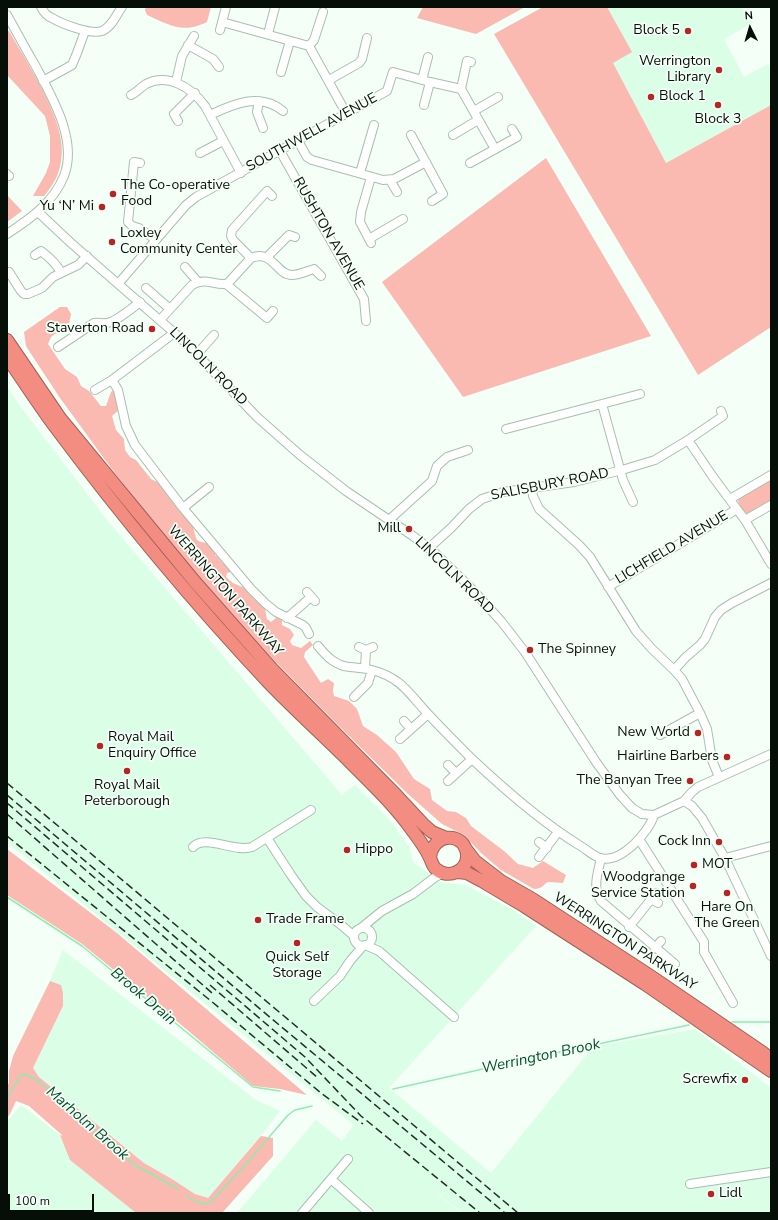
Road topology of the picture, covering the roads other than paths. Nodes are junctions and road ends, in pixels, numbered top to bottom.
1 (41, 7) edge
2 (122, 7) edge
3 (226, 7) edge
4 (275, 7) edge
5 (322, 12) dead end
6 (8, 19) edge
7 (85, 31) junction
8 (268, 34) junction
9 (194, 36) dead end
10 (367, 38) dead end
11 (290, 41) junction
12 (188, 45) junction
13 (309, 46) junction
14 (428, 57) dead end
15 (471, 62) dead end
16 (219, 67) dead end
17 (282, 72) dead end
18 (329, 80) junction
19 (43, 81) junction
20 (426, 81) junction
21 (176, 82) junction
22 (461, 89) junction
23 (194, 94) junction
24 (131, 95) dead end
25 (498, 97) dead end
26 (259, 102) junction
27 (424, 104) dead end
28 (283, 111) dead end
29 (474, 111) junction
30 (346, 113) junction
31 (210, 115) junction
32 (478, 120) junction
33 (178, 121) dead end
34 (374, 125) dead end
35 (264, 128) dead end
36 (512, 129) dead end
37 (411, 134) dead end
38 (453, 135) dead end
39 (223, 140) junction
40 (298, 141) junction
41 (495, 149) junction
42 (280, 151) junction
43 (200, 153) dead end
44 (426, 162) junction
45 (140, 163) dead end
46 (470, 163) dead end
47 (241, 173) junction
48 (360, 173) junction
49 (371, 177) junction
50 (390, 180) junction
51 (397, 192) dead end
52 (272, 196) dead end
53 (432, 201) dead end
54 (38, 212) junction
55 (403, 219) dead end
56 (7, 234) edge
57 (295, 237) dead end
58 (156, 240) junction
59 (35, 255) dead end
60 (87, 256) junction
61 (267, 257) junction
62 (251, 258) junction
63 (185, 267) dead end
64 (9, 272) dead end
65 (61, 273) junction
66 (321, 276) dead end
67 (198, 282) junction
68 (118, 284) junction
69 (226, 284) junction
70 (146, 288) dead end
71 (140, 302) junction
72 (170, 309) junction
73 (273, 311) dead end
74 (160, 320) junction
75 (366, 321) dead end
76 (174, 332) junction
77 (214, 335) dead end
78 (58, 347) dead end
79 (9, 348) edge
80 (197, 354) junction
81 (112, 380) junction
82 (95, 390) dead end
83 (640, 394) dead end
84 (602, 404) junction
85 (724, 417) dead end
86 (506, 429) dead end
87 (688, 440) junction
88 (468, 450) dead end
89 (622, 470) junction
90 (771, 475) edge
91 (211, 485) dead end
92 (532, 488) junction
93 (730, 499) junction
94 (634, 502) dead end
95 (771, 505) edge
96 (183, 508) junction
97 (737, 509) junction
98 (389, 520) junction
99 (745, 520) junction
100 (429, 548) junction
101 (771, 564) edge
102 (771, 583) edge
103 (608, 587) junction
104 (311, 596) dead end
105 (287, 618) junction
106 (309, 634) dead end
107 (318, 646) dead end
108 (366, 648) dead end
109 (369, 669) junction
110 (674, 670) junction
111 (354, 685) dead end
112 (700, 713) junction
113 (428, 714) junction
114 (404, 721) dead end
115 (411, 729) junction
116 (660, 735) dead end
117 (400, 739) dead end
118 (771, 754) edge
119 (472, 759) junction
120 (448, 765) dead end
121 (456, 773) junction
122 (719, 777) junction
123 (448, 781) dead end
124 (684, 801) junction
125 (311, 810) dead end
126 (654, 815) junction
127 (558, 832) junction
128 (267, 838) junction
129 (446, 838) junction
130 (639, 838) junction
131 (539, 842) dead end
132 (771, 846) edge
133 (193, 847) dead end
134 (465, 848) junction
135 (547, 848) junction
136 (539, 857) dead end
137 (601, 858) junction
138 (725, 858) junction
139 (431, 861) junction
140 (458, 872) junction
141 (444, 873) junction
142 (424, 886) junction
143 (655, 898) dead end
144 (382, 912) junction
145 (629, 927) junction
146 (357, 934) junction
147 (372, 936) junction
148 (661, 941) dead end
149 (364, 946) junction
150 (655, 948) junction
151 (379, 951) junction
152 (771, 956) edge
153 (350, 961) junction
154 (675, 964) dead end
155 (314, 1001) dead end
156 (733, 1003) dead end
157 (454, 1017) dead end
158 (771, 1059) edge
159 (771, 1071) edge
160 (348, 1159) dead end
161 (771, 1172) edge
162 (331, 1180) junction
163 (690, 1184) dead end
164 (302, 1213) edge
165 (369, 1213) edge

1 - 7 street
2 - 7 street
3 - 8 street
4 - 8 street
5 - 13 street
6 - 19 street
7 - 19 street
8 - 11 street
9 - 12 street
10 - 18 street
11 - 13 street
11 - 17 street
12 - 16 street
12 - 21 street
13 - 18 street
14 - 20 street
15 - 22 street
18 - 30 street
19 - 54 street
20 - 22 street
20 - 27 street
20 - 30 street, SOUTHWELL AVENUE
21 - 23 street
21 - 24 street
22 - 29 street
23 - 31 street
23 - 33 street
25 - 29 street
26 - 28 street
26 - 31 street
26 - 35 street
29 - 32 street
30 - 40 street, SOUTHWELL AVENUE
31 - 39 street
32 - 38 street
32 - 41 street
34 - 48 street
36 - 41 street
37 - 44 street
39 - 43 street
39 - 47 street
40 - 42 street, SOUTHWELL AVENUE
40 - 48 street
41 - 46 street
42 - 47 street, SOUTHWELL AVENUE
42 - 75 street, RUSHTON AVENUE
44 - 50 street
44 - 53 street
45 - 58 street
47 - 58 street, SOUTHWELL AVENUE
48 - 49 street
49 - 50 street
49 - 55 street
50 - 51 street
52 - 62 street
54 - 56 street
54 - 60 street, LINCOLN ROAD
57 - 61 street
58 - 68 street, SOUTHWELL AVENUE
59 - 65 street
60 - 65 street
60 - 68 street, LINCOLN ROAD
61 - 62 street
61 - 66 street
62 - 69 street
63 - 67 street
64 - 65 street
67 - 69 street
67 - 72 street
68 - 71 street, LINCOLN ROAD
69 - 73 street
70 - 72 street
71 - 74 street, LINCOLN ROAD
71 - 78 street
72 - 74 street
74 - 76 street, LINCOLN ROAD
76 - 80 street, LINCOLN ROAD
76 - 81 street
77 - 80 street
79 - 129 highway, WERRINGTON PARKWAY
79 - 139 highway, WERRINGTON PARKWAY
80 - 98 street, LINCOLN ROAD
81 - 82 street
81 - 96 street
83 - 84 street
84 - 86 street
84 - 89 street
85 - 87 street, SALISBURY ROAD
87 - 89 street, SALISBURY ROAD
87 - 93 street
88 - 98 street
89 - 92 street, SALISBURY ROAD
89 - 94 street
90 - 93 street
91 - 96 street
92 - 100 street, SALISBURY ROAD
92 - 103 street
93 - 97 street
95 - 99 street
96 - 105 street
97 - 99 street
97 - 103 street, LICHFIELD AVENUE
98 - 100 street, LINCOLN ROAD
99 - 101 street
100 - 126 street, LINCOLN ROAD
102 - 110 street
103 - 110 street
104 - 105 street
105 - 106 street
107 - 109 street
108 - 109 street
109 - 111 street
109 - 113 street
110 - 112 street
112 - 116 street
112 - 122 street
113 - 115 street
113 - 119 street
114 - 115 street
115 - 117 street
118 - 122 street
119 - 121 street
119 - 127 street
120 - 121 street
121 - 123 street
122 - 124 street
124 - 126 street
124 - 138 street
125 - 128 street
126 - 130 street
127 - 135 street
127 - 137 street
128 - 133 street
128 - 146 street
129 - 134 highway
129 - 139 highway
130 - 137 street
130 - 156 street
131 - 135 street
132 - 138 street
134 - 140 highway
134 - 158 highway, WERRINGTON PARKWAY
135 - 136 street
137 - 145 street
138 - 152 street
139 - 141 highway
139 - 142 street
140 - 141 highway
140 - 159 highway, WERRINGTON PARKWAY
141 - 142 street
142 - 144 street
143 - 145 street
144 - 146 street
144 - 147 street
145 - 150 street
146 - 147 street
146 - 149 street
146 - 153 street
147 - 149 street
147 - 151 street
148 - 150 street
149 - 151 street
149 - 153 street
150 - 154 street
151 - 157 street
153 - 155 street
160 - 162 street
161 - 163 street
162 - 164 street
162 - 165 street

